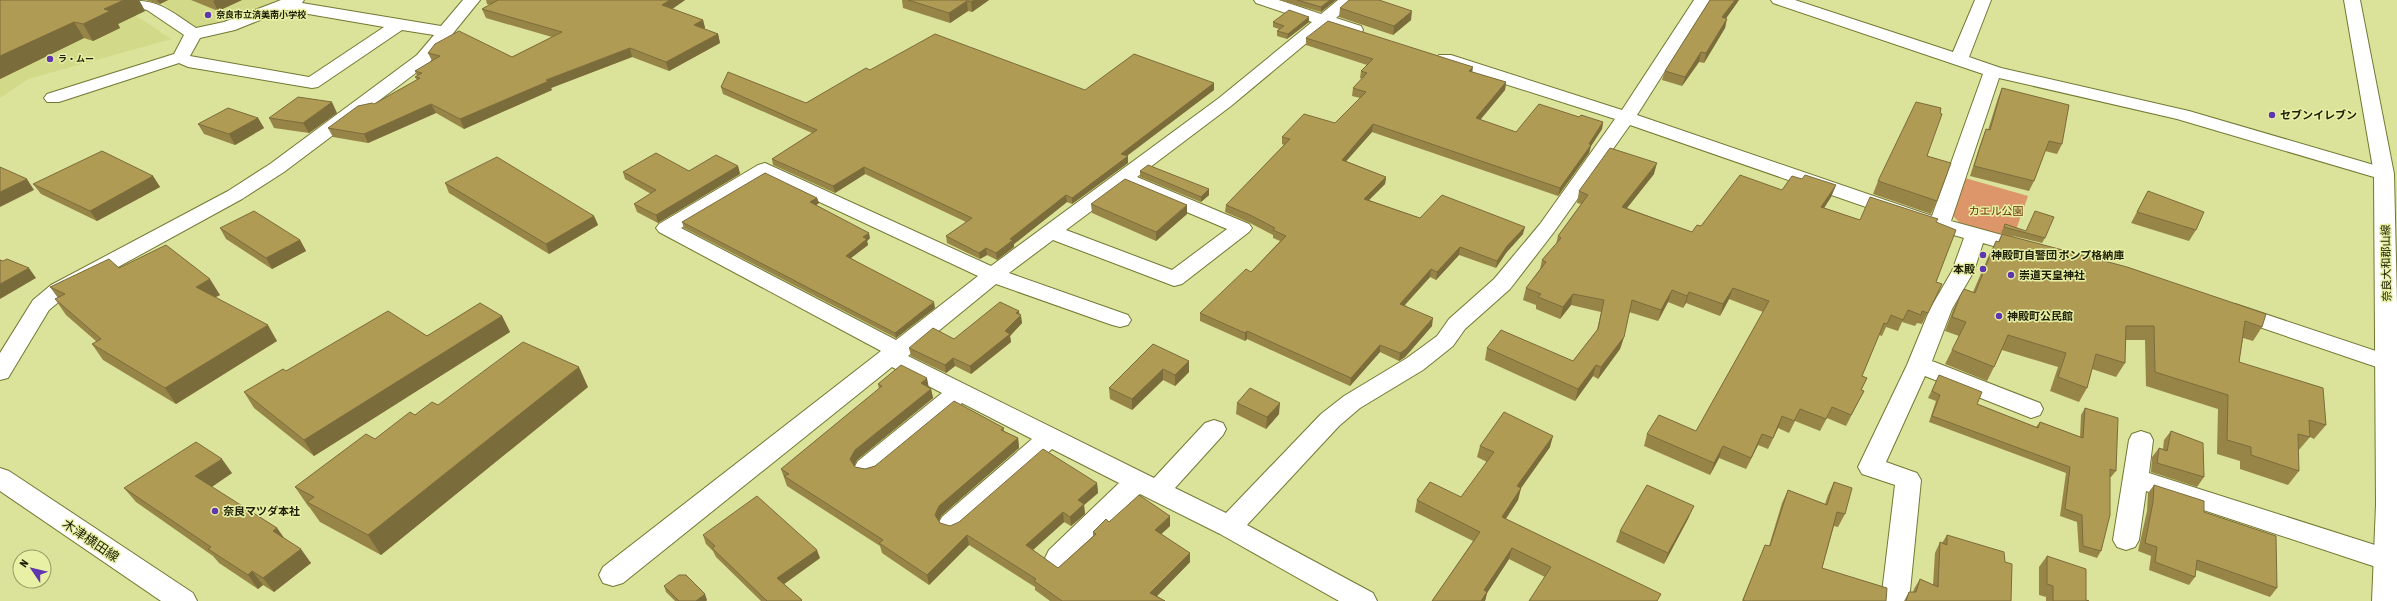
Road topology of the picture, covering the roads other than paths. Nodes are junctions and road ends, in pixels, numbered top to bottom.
1 (127, 0) edge
2 (472, 0) edge
3 (1262, 0) edge
4 (1348, 0) edge
5 (1702, 0) edge
6 (1779, 0) edge
7 (1983, 0) edge
8 (2352, 0) edge
9 (290, 2) edge
10 (1326, 20) junction
11 (400, 24) junction
12 (445, 32) junction
13 (193, 34) junction
14 (1371, 35) edge
15 (1431, 54) edge
16 (180, 57) junction
17 (1959, 60) junction
18 (1993, 71) junction
19 (53, 98) dead end
20 (1626, 117) junction
21 (2384, 174) junction
22 (1123, 178) junction
23 (1939, 225) junction
24 (1050, 232) junction
25 (1976, 236) junction
26 (2044, 253) edge
27 (994, 275) junction
28 (2217, 305) edge
29 (1120, 320) dead end
30 (895, 354) junction
31 (1919, 364) junction
32 (2393, 365) edge
33 (0, 372) edge
34 (960, 392) junction
35 (2031, 409) dead end
36 (1214, 429) dead end
37 (1050, 437) junction
38 (2392, 437) edge
39 (2141, 440) dead end
40 (867, 468) edge
41 (0, 478) edge
42 (2135, 478) junction
43 (1147, 486) junction
44 (2393, 506) edge
45 (951, 524) edge
46 (1229, 527) junction
47 (2126, 540) dead end
48 (1058, 558) dead end
49 (2388, 560) junction
50 (613, 575) dead end
51 (183, 601) edge
52 (1363, 601) edge
53 (1895, 601) edge
54 (2386, 601) edge

1 - 13 street
2 - 12 street
3 - 10 street
4 - 10 street
5 - 20 street
6 - 17 street
7 - 17 street
8 - 21 street, 奈良大和郡山線
9 - 11 street
9 - 13 street
10 - 14 street
10 - 22 street
11 - 12 street
11 - 16 street
12 - 33 street
13 - 16 street
15 - 20 street
16 - 19 street
17 - 18 street
18 - 21 street
18 - 23 street
20 - 23 street
20 - 46 street
21 - 32 street, 奈良大和郡山線
22 - 24 street
22 - 24 street
23 - 25 street
24 - 27 street
25 - 26 street
25 - 31 street
27 - 29 street
27 - 30 street
27 - 30 street
28 - 32 street
30 - 34 street
30 - 50 street
31 - 35 street
31 - 53 street
32 - 38 street, 奈良大和郡山線
34 - 37 street
34 - 40 street
36 - 43 street
37 - 43 street
37 - 45 street
38 - 44 street, 奈良大和郡山線
39 - 42 street
41 - 51 street, 木津横田線
42 - 47 street
42 - 49 street
43 - 46 street
43 - 48 street
44 - 49 street, 奈良大和郡山線
46 - 52 street
49 - 54 street, 奈良大和郡山線

